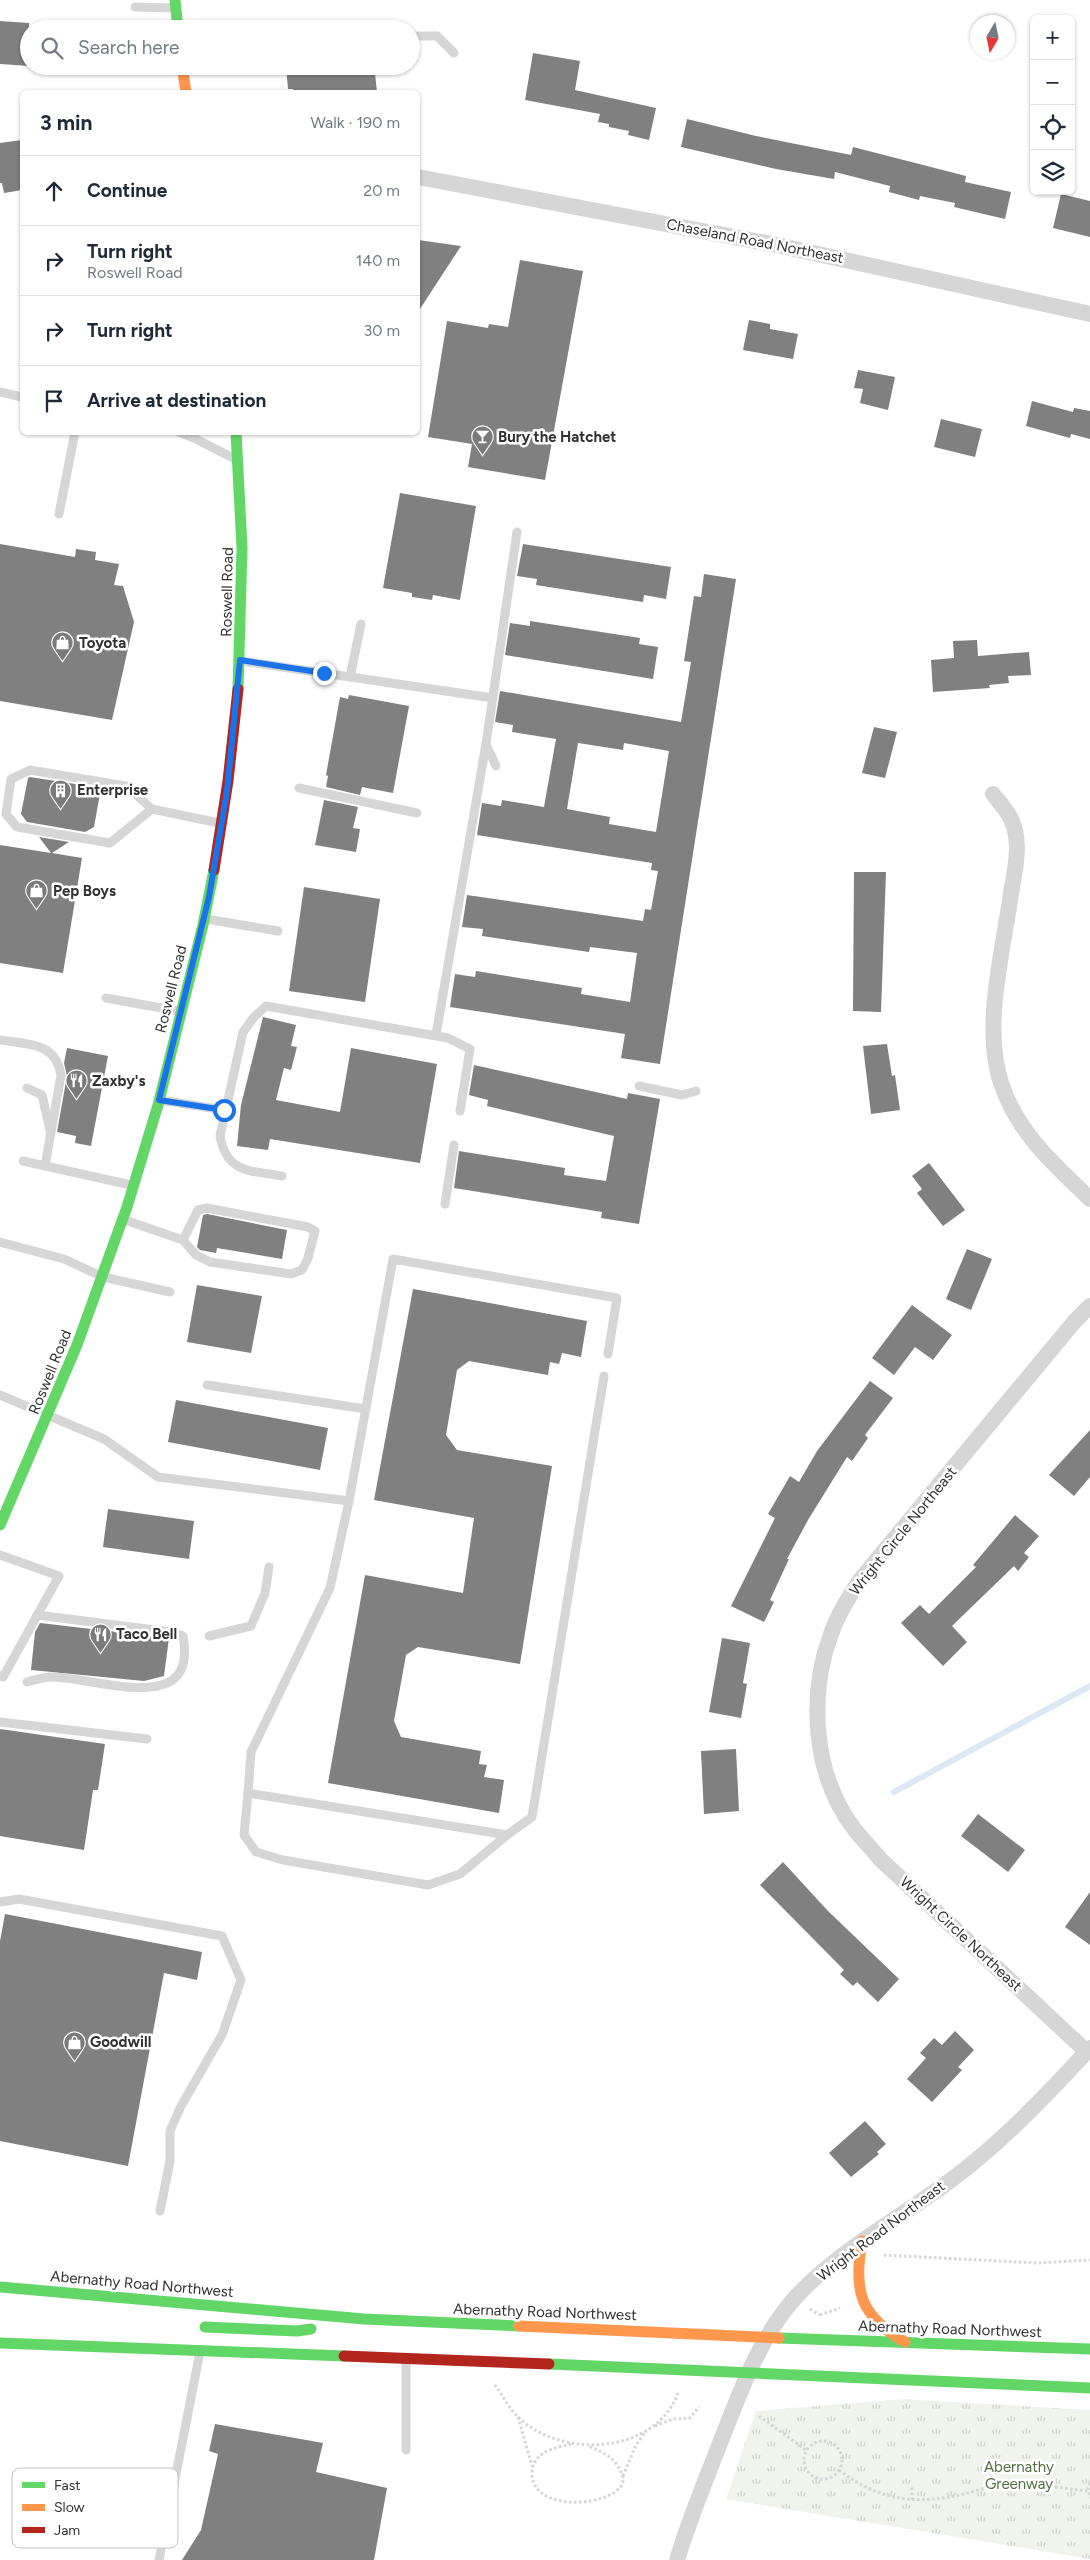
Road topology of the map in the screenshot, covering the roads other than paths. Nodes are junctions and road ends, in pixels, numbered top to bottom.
1 (176, 4) edge
2 (135, 7) dead end
3 (177, 20) edge
4 (420, 36) edge
5 (454, 53) dead end
6 (183, 75) edge
7 (186, 90) edge
8 (420, 177) edge
9 (1090, 314) edge
10 (0, 392) edge
11 (20, 397) edge
12 (74, 435) edge
13 (186, 435) edge
14 (236, 435) edge
15 (239, 462) junction
16 (59, 514) dead end
17 (517, 532) dead end
18 (361, 624) dead end
19 (240, 660) junction
20 (350, 677) junction
21 (493, 698) junction
22 (486, 744) junction
23 (496, 766) dead end
24 (299, 788) dead end
25 (993, 794) dead end
26 (152, 809) junction
27 (417, 813) dead end
28 (222, 824) junction
29 (204, 919) junction
30 (278, 931) dead end
31 (106, 998) dead end
32 (181, 1011) junction
33 (436, 1036) junction
34 (0, 1040) edge
35 (639, 1086) dead end
36 (27, 1088) dead end
37 (696, 1092) dead end
38 (159, 1100) junction
39 (224, 1110) junction
40 (460, 1110) dead end
41 (51, 1133) junction
42 (454, 1145) dead end
43 (23, 1161) dead end
44 (44, 1166) junction
45 (282, 1176) dead end
46 (133, 1186) junction
47 (1090, 1199) edge
48 (445, 1204) dead end
49 (122, 1219) junction
50 (183, 1240) junction
51 (0, 1242) edge
52 (103, 1277) junction
53 (170, 1292) dead end
54 (1090, 1306) edge
55 (608, 1354) dead end
56 (604, 1376) dead end
57 (207, 1385) dead end
58 (0, 1395) edge
59 (366, 1409) junction
60 (49, 1415) junction
61 (349, 1501) junction
62 (0, 1525) edge
63 (0, 1555) edge
64 (269, 1567) dead end
65 (37, 1615) junction
66 (209, 1636) dead end
67 (2, 1677) edge
68 (27, 1682) dead end
69 (0, 1722) edge
70 (146, 1739) dead end
71 (248, 1793) junction
72 (508, 1835) junction
73 (0, 1902) edge
74 (1088, 2050) edge
75 (160, 2211) dead end
76 (862, 2241) junction
77 (0, 2287) edge
78 (364, 2320) junction
79 (205, 2328) junction
80 (766, 2338) junction
81 (0, 2343) edge
82 (908, 2343) junction
83 (1090, 2349) edge
84 (405, 2359) junction
85 (748, 2373) junction
86 (1090, 2388) edge
87 (406, 2450) dead end
88 (177, 2468) edge
89 (677, 2560) edge

1 - 2 lane
1 - 3 main road
4 - 5 lane
6 - 7 main road
8 - 9 street, Chaseland Road Northeast
10 - 11 lane
12 - 16 lane
13 - 15 lane
14 - 15 main road, Roswell Road
15 - 19 main road, Roswell Road
17 - 21 lane
18 - 20 lane
19 - 20 lane
19 - 28 main road, Roswell Road
20 - 21 lane
21 - 22 lane
22 - 23 lane
22 - 33 lane
24 - 27 lane
25 - 47 street
26 - 26 lane
26 - 28 lane
28 - 29 main road, Roswell Road
29 - 30 lane
29 - 32 main road, Roswell Road
31 - 32 lane
32 - 38 main road, Roswell Road
33 - 39 lane
33 - 40 lane
34 - 41 lane
35 - 37 lane
36 - 41 lane
38 - 39 lane
38 - 46 main road, Roswell Road
39 - 45 lane
41 - 44 lane
42 - 48 lane
43 - 44 lane
44 - 46 lane
46 - 49 main road, Roswell Road
49 - 50 lane
49 - 52 main road, Roswell Road
50 - 50 lane
51 - 52 lane
52 - 53 lane
52 - 60 main road, Roswell Road
54 - 74 street, Wright Circle Northeast
55 - 59 lane
56 - 72 lane
57 - 59 lane
58 - 60 lane
59 - 61 lane
60 - 61 lane
60 - 62 main road, Roswell Road
61 - 71 lane
63 - 65 lane
64 - 66 lane
65 - 67 lane
65 - 68 lane
69 - 70 lane
71 - 72 lane
71 - 72 lane
73 - 75 lane
74 - 76 street, Wright Road Northeast
76 - 80 street, Wright Road Northeast
76 - 82 main road
77 - 79 main road, Abernathy Road Northwest
78 - 79 main road, Abernathy Road Northwest
78 - 79 main road
78 - 80 main road, Abernathy Road Northwest
79 - 81 main road, Abernathy Road Northwest
79 - 84 main road, Abernathy Road Northwest
79 - 88 lane
80 - 82 main road, Abernathy Road Northwest
80 - 85 street, Wright Road Northeast
82 - 83 main road, Abernathy Road Northwest
84 - 85 main road, Abernathy Road Northwest
84 - 87 lane
85 - 86 main road, Abernathy Road Northwest
85 - 89 street, Wright Road Northeast

